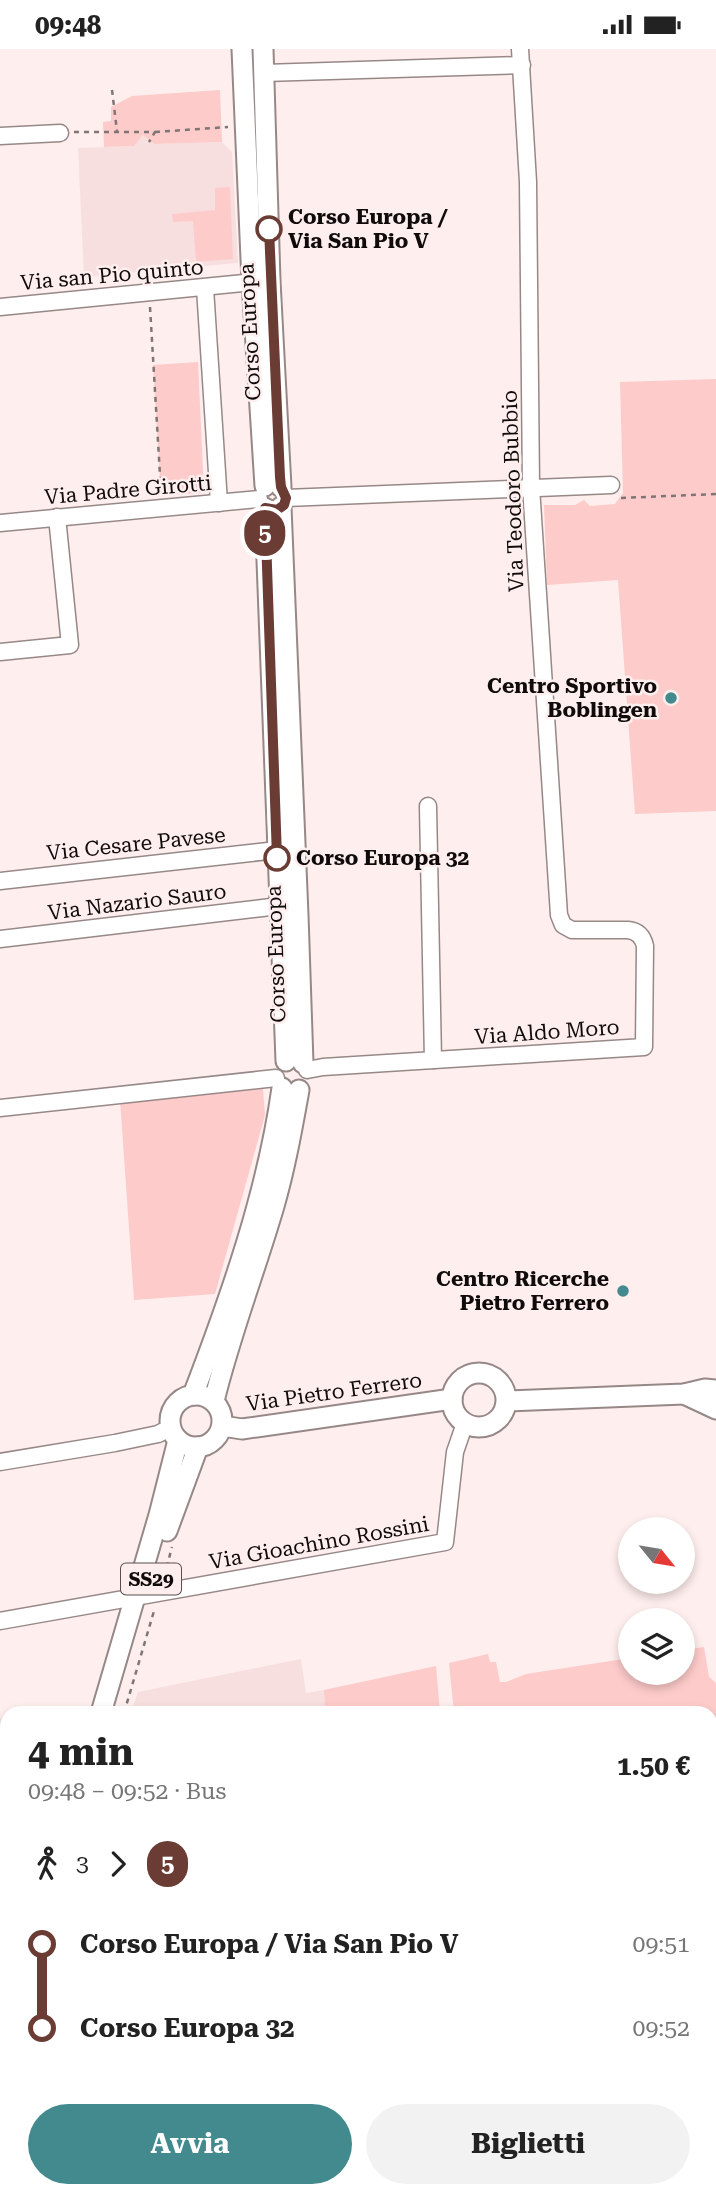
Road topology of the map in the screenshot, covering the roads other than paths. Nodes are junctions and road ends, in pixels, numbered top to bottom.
1 (242, 49) edge
2 (263, 49) edge
3 (521, 57) edge
4 (264, 73) junction
5 (60, 133) road end
6 (0, 136) edge
7 (261, 281) junction
8 (205, 288) junction
9 (0, 307) edge
10 (531, 487) junction
11 (611, 491) road end
12 (273, 498) junction
13 (219, 503) junction
14 (57, 517) junction
15 (0, 523) edge
16 (0, 652) edge
17 (428, 806) dead end
18 (276, 849) junction
19 (0, 881) edge
20 (279, 907) junction
21 (567, 928) joint
22 (0, 939) edge
23 (433, 1060) junction
24 (299, 1065) junction
25 (285, 1085) junction
26 (0, 1108) edge
27 (716, 1390) edge
28 (684, 1394) junction
29 (193, 1395) junction
30 (452, 1399) junction
31 (214, 1401) junction
32 (507, 1401) junction
33 (716, 1409) edge
34 (464, 1423) junction
35 (222, 1426) junction
36 (174, 1434) junction
37 (198, 1447) junction
38 (0, 1462) edge
39 (147, 1594) junction
40 (0, 1621) edge
41 (104, 1706) edge
42 (114, 1706) edge

1 - 7 main road, Corso Europa
2 - 4 main road, Corso Europa
3 - 4 street
3 - 10 street, Via Teodoro Bubbio
4 - 7 main road, Corso Europa
5 - 6 street
7 - 8 street, Via san Pio quinto
7 - 12 main road, Corso Europa
8 - 9 street, Via san Pio quinto
8 - 13 street
10 - 11 street, Via Padre Girotti
10 - 12 street, Via Padre Girotti
10 - 21 street, Via Teodoro Bubbio
12 - 13 street, Via Padre Girotti
12 - 18 main road, Corso Europa
12 - 24 main road, Corso Europa
13 - 14 street, Via Padre Girotti
14 - 15 street, Via Padre Girotti
14 - 16 street
17 - 23 street
18 - 19 street, Via Cesare Pavese
18 - 20 main road, Corso Europa
20 - 22 street, Via Nazario Sauro
20 - 24 main road, Corso Europa
21 - 23 street, Via Aldo Moro
23 - 24 street, Via Aldo Moro
24 - 25 main road, Corso Europa
24 - 25 main road, Corso Europa
25 - 26 street
25 - 29 main road, Corso Europa
25 - 31 main road, Corso Europa
27 - 28 main road
28 - 32 main road
28 - 33 main road
29 - 31 main road
29 - 36 main road
30 - 32 main road
30 - 34 main road
30 - 35 main road, Via Pietro Ferrero
31 - 35 main road
32 - 34 main road
34 - 39 street, Via Gioachino Rossini
35 - 37 main road, SS29
36 - 37 main road
36 - 38 street
36 - 39 main road
37 - 39 main road, SS29
39 - 40 street, Via Gioachino Rossini
39 - 41 main road
39 - 42 main road, SS29

